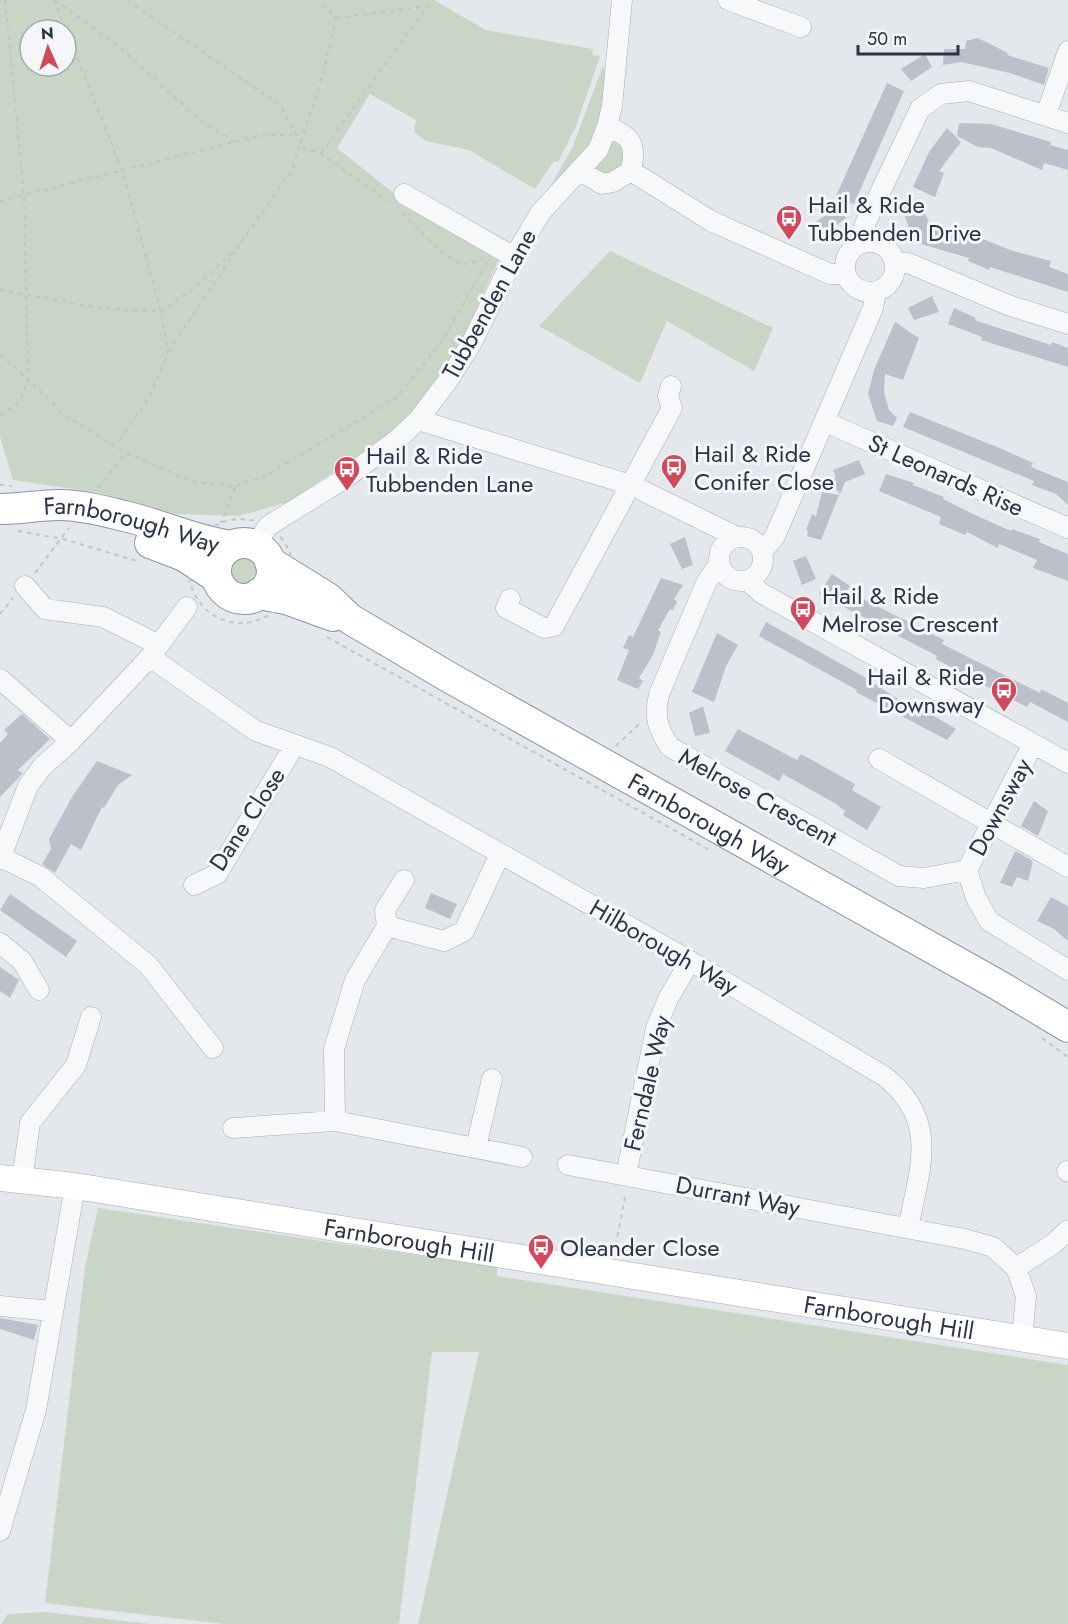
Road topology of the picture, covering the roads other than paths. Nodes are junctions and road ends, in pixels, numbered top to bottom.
1 (622, 0) edge
2 (728, 0) edge
3 (801, 27) dead end
4 (1068, 51) edge
5 (1046, 115) junction
6 (1068, 123) edge
7 (608, 127) junction
8 (579, 170) junction
9 (631, 171) junction
10 (398, 202) road end
11 (861, 243) junction
12 (502, 252) junction
13 (896, 263) junction
14 (845, 274) junction
15 (876, 292) junction
16 (1068, 324) edge
17 (671, 386) dead end
18 (418, 420) junction
19 (825, 422) junction
20 (631, 485) junction
21 (14, 516) edge
22 (1068, 528) edge
23 (737, 537) junction
24 (244, 544) junction
25 (764, 551) junction
26 (719, 564) junction
27 (203, 580) junction
28 (748, 581) junction
29 (25, 585) road end
30 (258, 594) junction
31 (510, 599) dead end
32 (187, 607) dead end
33 (350, 620) junction
34 (154, 651) junction
35 (0, 679) edge
36 (71, 741) junction
37 (1033, 744) junction
38 (294, 746) junction
39 (879, 759) dead end
40 (1068, 763) edge
41 (992, 822) junction
42 (500, 854) junction
43 (1, 858) edge
44 (1068, 867) edge
45 (967, 870) junction
46 (404, 880) dead end
47 (194, 885) dead end
48 (387, 926) junction
49 (0, 943) edge
50 (690, 961) junction
51 (1068, 970) edge
52 (39, 990) dead end
53 (91, 1017) dead end
54 (1068, 1028) edge
55 (213, 1048) dead end
56 (492, 1079) dead end
57 (335, 1121) junction
58 (233, 1128) dead end
59 (476, 1147) junction
60 (522, 1156) dead end
61 (568, 1165) dead end
62 (626, 1175) junction
63 (11, 1179) edge
64 (75, 1186) junction
65 (908, 1228) junction
66 (1068, 1230) edge
67 (1016, 1268) junction
68 (0, 1306) edge
69 (52, 1311) junction
70 (1022, 1338) junction
71 (1068, 1346) edge
72 (0, 1531) edge

1 - 7 street, Tubbenden Lane
2 - 3 street
4 - 5 street
5 - 6 street
5 - 11 street
7 - 8 street, Tubbenden Lane
7 - 9 street
8 - 9 street
8 - 12 street, Tubbenden Lane
9 - 14 street
10 - 12 street
11 - 13 street
11 - 14 street
12 - 18 street, Tubbenden Lane
13 - 15 street
13 - 16 street
14 - 15 street
15 - 19 street
17 - 20 street
18 - 20 street
18 - 24 street, Tubbenden Lane
19 - 22 street, St Leonards Rise
19 - 25 street
20 - 23 street
20 - 31 street
21 - 24 highway, Farnborough Way
21 - 27 highway, Farnborough Way
23 - 25 street
23 - 26 street
24 - 27 highway
24 - 30 highway
24 - 33 highway, Farnborough Way
25 - 28 street
26 - 28 street
26 - 45 street, Melrose Crescent
27 - 30 highway, Farnborough Way
28 - 37 street
29 - 34 street, Hilborough Way
30 - 33 highway, Farnborough Way
32 - 34 street
33 - 54 highway, Farnborough Way
34 - 36 street
34 - 38 street, Hilborough Way
35 - 36 street
36 - 43 street
37 - 40 street
37 - 41 street, Downsway
38 - 42 street, Hilborough Way
38 - 47 street, Dane Close
39 - 41 street
41 - 44 street
41 - 45 street, Downsway
42 - 48 street
42 - 50 street, Hilborough Way
43 - 55 street
45 - 51 street
46 - 48 street
48 - 57 street
49 - 52 street
50 - 62 street, Ferndale Way
50 - 65 street, Hilborough Way
53 - 63 street
56 - 59 street
57 - 58 street
57 - 59 street
59 - 60 street
61 - 62 street, Durrant Way
62 - 65 street, Durrant Way
63 - 64 main road, Farnborough Hill
64 - 69 street
64 - 70 main road, Farnborough Hill
65 - 67 street, Durrant Way
66 - 67 street
67 - 70 street
68 - 69 street
69 - 72 street
70 - 71 main road, Farnborough Hill

